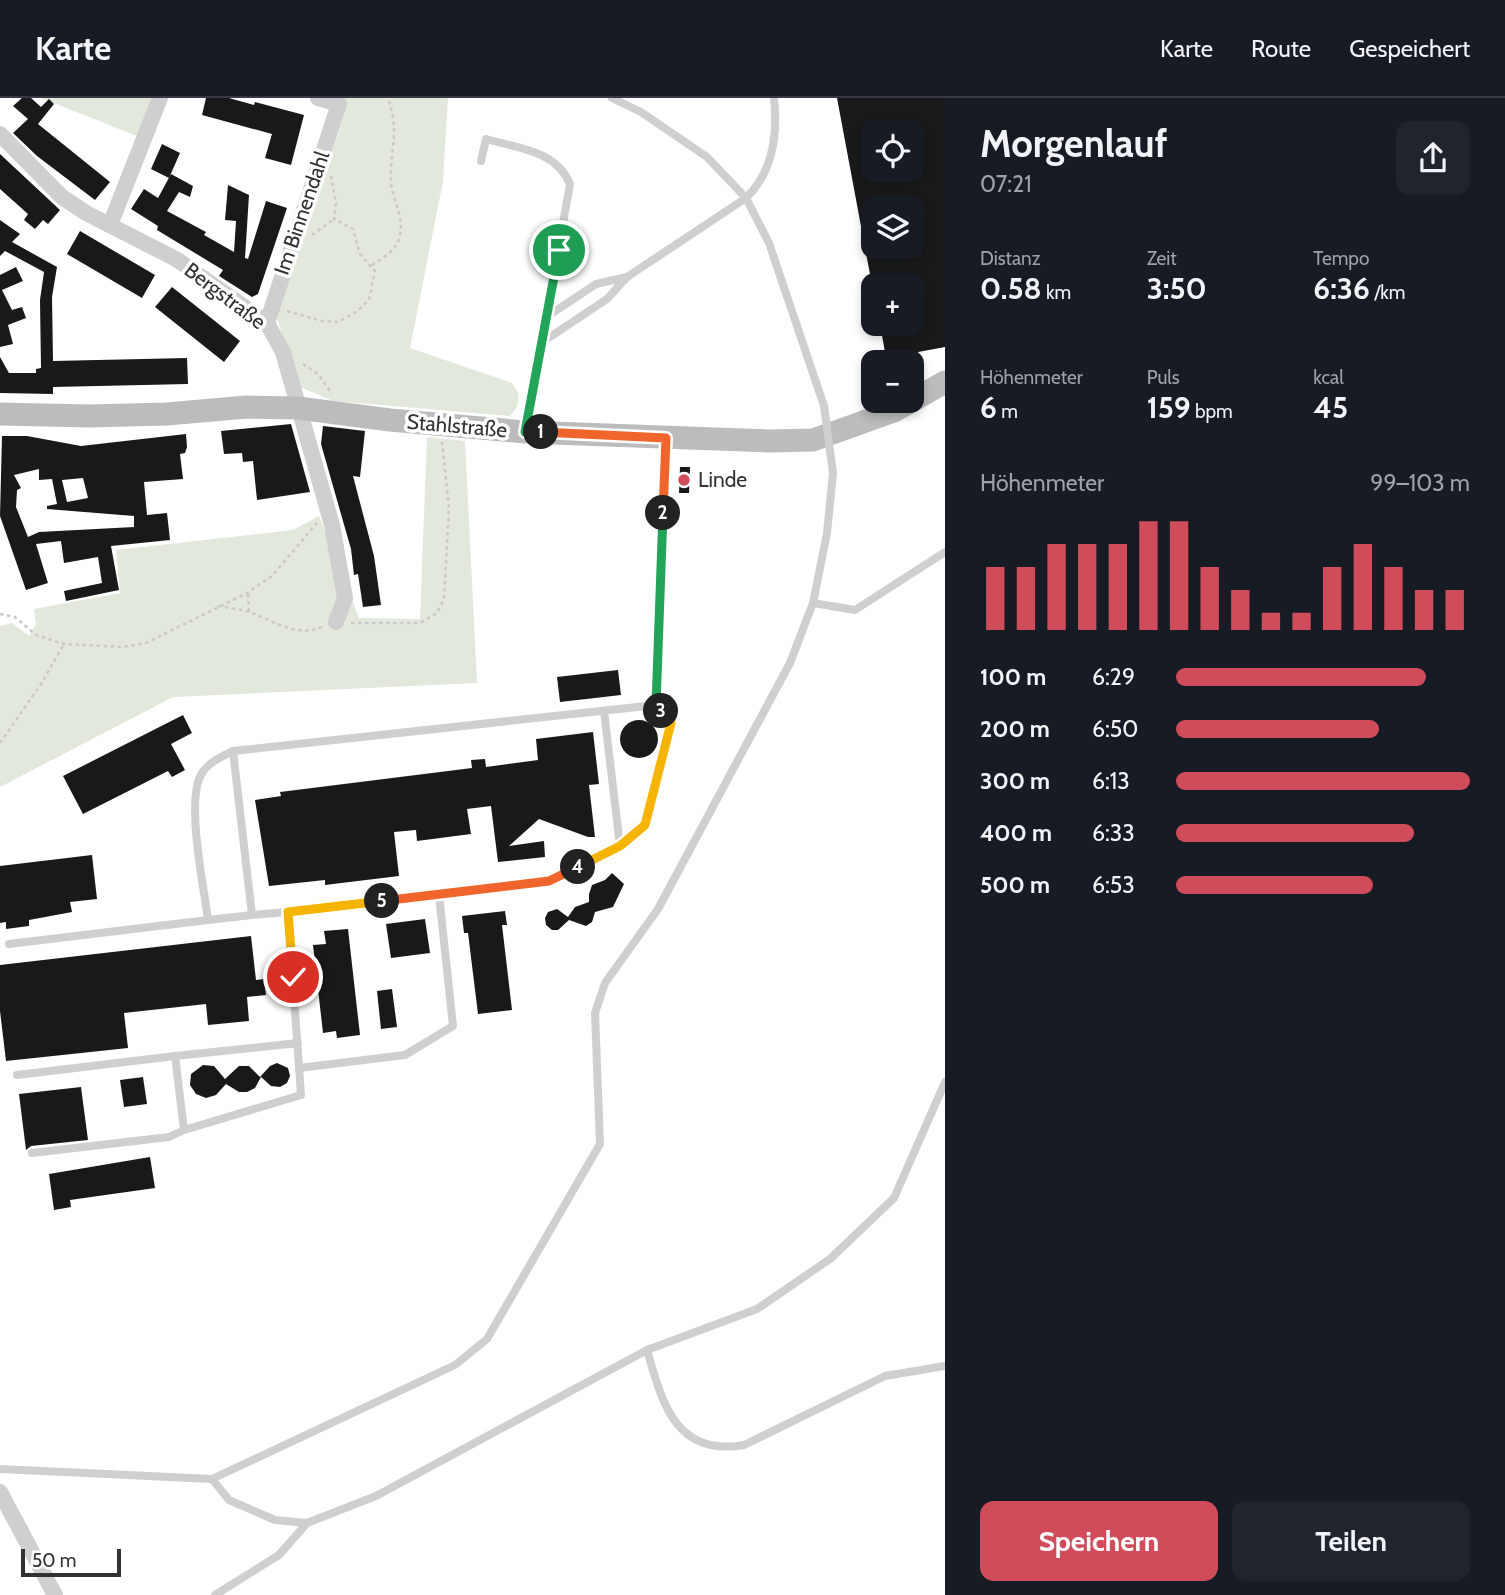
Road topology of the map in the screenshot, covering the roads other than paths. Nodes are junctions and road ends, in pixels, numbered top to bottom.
1 (160, 98) edge
2 (318, 98) edge
3 (612, 98) edge
4 (774, 98) edge
5 (0, 134) edge
6 (481, 161) dead end
7 (746, 198) junction
8 (110, 225) junction
9 (627, 277) junction
10 (548, 316) junction
11 (267, 323) junction
12 (544, 341) junction
13 (945, 382) edge
14 (298, 408) junction
15 (0, 414) edge
16 (525, 432) junction
17 (666, 438) junction
18 (945, 552) edge
19 (813, 603) junction
20 (336, 622) road end
21 (656, 705) junction
22 (604, 711) junction
23 (233, 751) junction
24 (620, 846) junction
25 (439, 895) junction
26 (288, 912) junction
27 (252, 915) junction
28 (208, 920) junction
29 (9, 944) dead end
30 (298, 1043) junction
31 (175, 1056) junction
32 (299, 1068) junction
33 (17, 1075) dead end
34 (945, 1082) edge
35 (184, 1130) junction
36 (32, 1153) dead end
37 (647, 1350) junction
38 (945, 1366) edge
39 (0, 1469) edge
40 (212, 1479) junction
41 (0, 1492) edge
42 (307, 1523) junction
43 (55, 1595) edge
44 (215, 1595) edge

1 - 8 street
2 - 11 street, Im Binnendahl
3 - 7 lane
4 - 7 lane
5 - 8 street, Bergstraße
6 - 10 lane
7 - 9 lane
7 - 19 lane, bridge
8 - 11 street, Bergstraße
9 - 10 lane
9 - 12 lane
10 - 12 lane
11 - 14 street, Bergstraße
12 - 16 lane
13 - 17 street, Stahlstraße
14 - 15 street, Stahlstraße
14 - 16 street, Stahlstraße
14 - 20 street, Bergstraße
16 - 17 street, Stahlstraße
17 - 21 lane
18 - 19 lane
19 - 40 lane
21 - 22 lane
21 - 24 lane
22 - 23 lane
22 - 24 lane
23 - 27 lane
23 - 28 lane
24 - 25 lane
25 - 26 lane
25 - 32 lane
26 - 27 lane
26 - 30 lane
27 - 28 lane
28 - 29 lane
30 - 31 lane
30 - 32 lane
31 - 33 lane
31 - 35 lane
32 - 35 lane
34 - 37 lane
35 - 36 lane
37 - 38 lane
37 - 42 lane
39 - 40 lane
40 - 42 lane
41 - 43 street
42 - 44 lane

